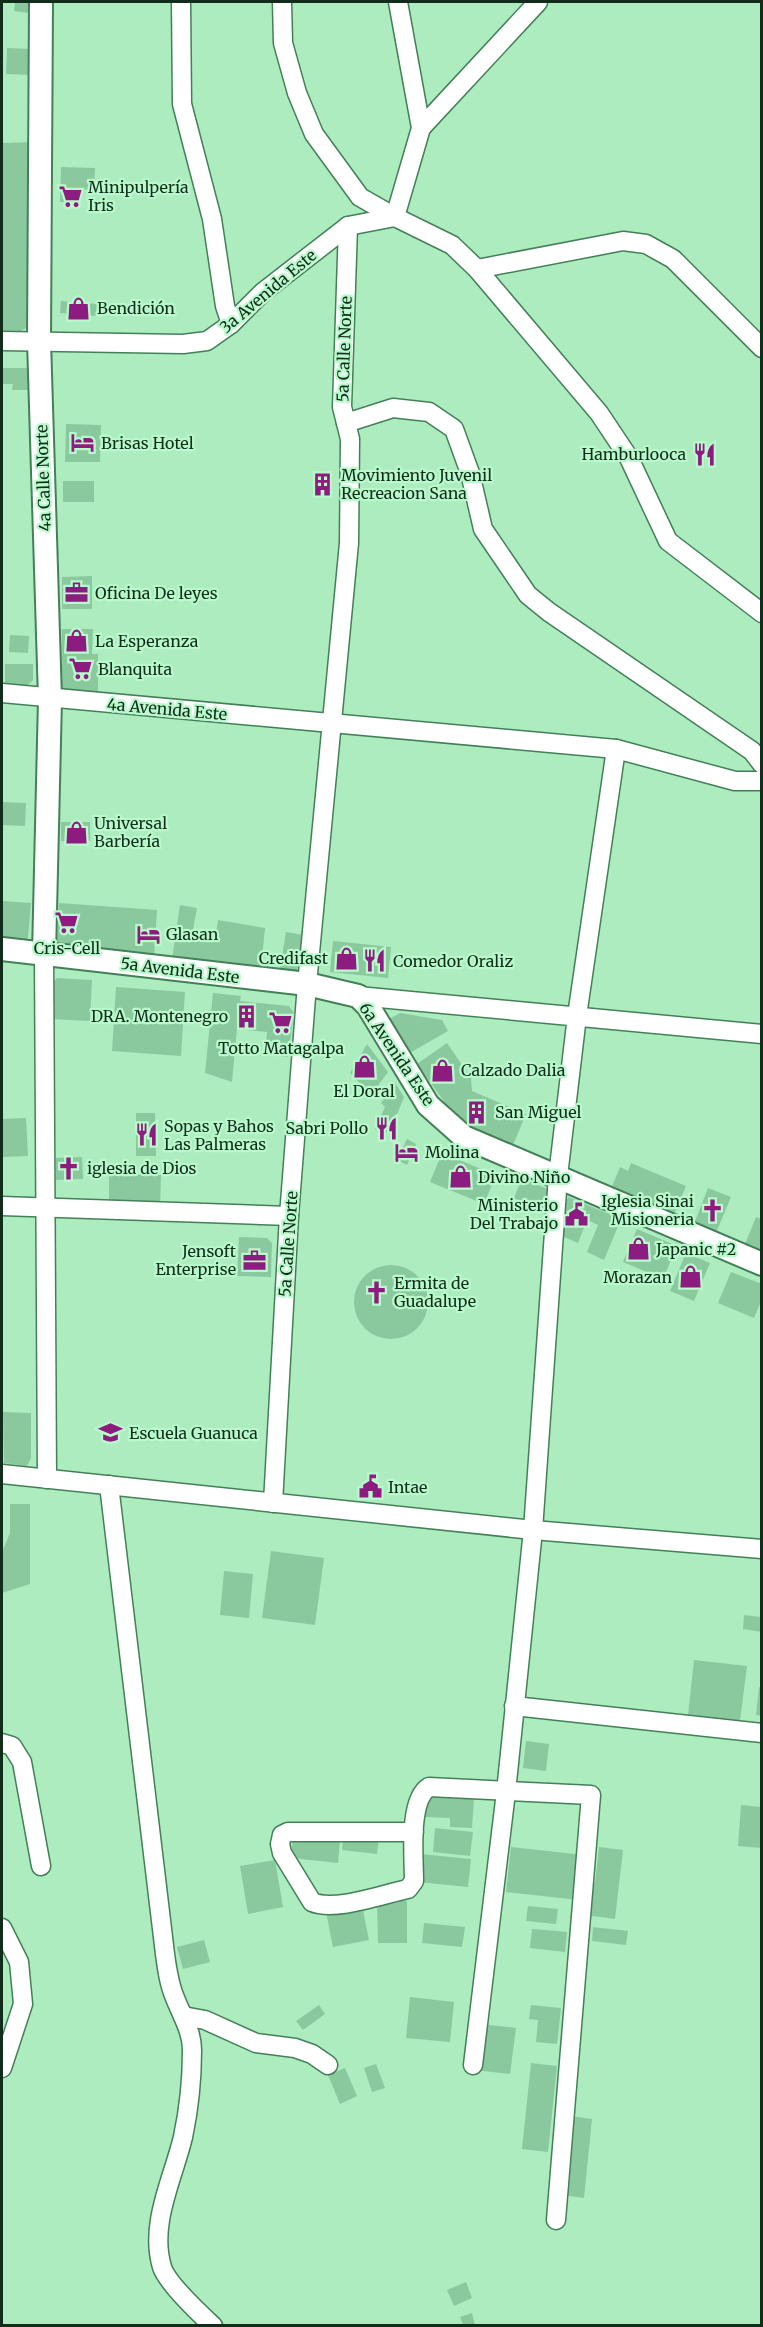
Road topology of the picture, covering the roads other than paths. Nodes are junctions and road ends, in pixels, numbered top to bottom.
1 (42, 2) edge
2 (182, 2) edge
3 (282, 2) edge
4 (398, 2) edge
5 (538, 2) edge
6 (421, 128) junction
7 (395, 217) junction
8 (348, 226) junction
9 (477, 269) junction
10 (231, 324) junction
11 (2, 341) edge
12 (39, 341) junction
13 (762, 348) edge
14 (346, 423) junction
15 (762, 613) edge
16 (2, 693) edge
17 (50, 699) junction
18 (333, 723) junction
19 (616, 749) junction
20 (762, 764) edge
21 (762, 781) edge
22 (2, 949) edge
23 (44, 954) junction
24 (307, 984) junction
25 (358, 996) junction
26 (577, 1017) junction
27 (762, 1034) edge
28 (558, 1176) junction
29 (2, 1206) edge
30 (47, 1209) junction
31 (289, 1216) junction
32 (762, 1264) edge
33 (2, 1474) edge
34 (47, 1479) junction
35 (110, 1485) junction
36 (273, 1503) junction
37 (533, 1530) junction
38 (762, 1549) edge
39 (514, 1706) junction
40 (762, 1733) edge
41 (2, 1743) edge
42 (506, 1792) junction
43 (414, 1832) junction
44 (41, 1866) dead end
45 (2, 1928) edge
46 (183, 2016) junction
47 (473, 2065) dead end
48 (328, 2066) dead end
49 (2, 2068) edge
50 (556, 2220) dead end
51 (213, 2325) edge

1 - 12 street, 4a Calle Norte
2 - 10 street
3 - 7 street
4 - 6 street
5 - 6 street
6 - 7 street
7 - 8 street, 3a Avenida Este
7 - 9 street
8 - 10 street, 3a Avenida Este
8 - 14 street, 5a Calle Norte
9 - 13 street
9 - 15 street
10 - 12 street, 3a Avenida Este
11 - 12 street, 3a Avenida Este
12 - 17 street, 4a Calle Norte
14 - 18 street, 5a Calle Norte
14 - 20 street
16 - 17 street, 4a Avenida Este
17 - 18 street, 4a Avenida Este
17 - 23 street, 4a Calle Norte
18 - 19 street, 4a Avenida Este
18 - 24 street, 5a Calle Norte
19 - 21 street
19 - 26 street
22 - 23 street, 5a Avenida Este
23 - 24 street, 5a Avenida Este
23 - 30 street
24 - 25 street, 5a Avenida Este
24 - 31 street, 5a Calle Norte
25 - 26 street
25 - 28 street, 6a Avenida Este
26 - 27 street
26 - 28 street
28 - 32 street, 6a Avenida Este
28 - 37 street
29 - 30 street
30 - 31 street
30 - 34 street
31 - 36 street, 5a Calle Norte
33 - 34 street
34 - 35 street
35 - 36 street
35 - 46 street
36 - 37 street
37 - 38 street
37 - 39 street
39 - 40 street
39 - 42 street
41 - 44 street
42 - 43 street
42 - 47 street
42 - 50 street
43 - 43 street
45 - 49 street
46 - 48 street
46 - 51 street

